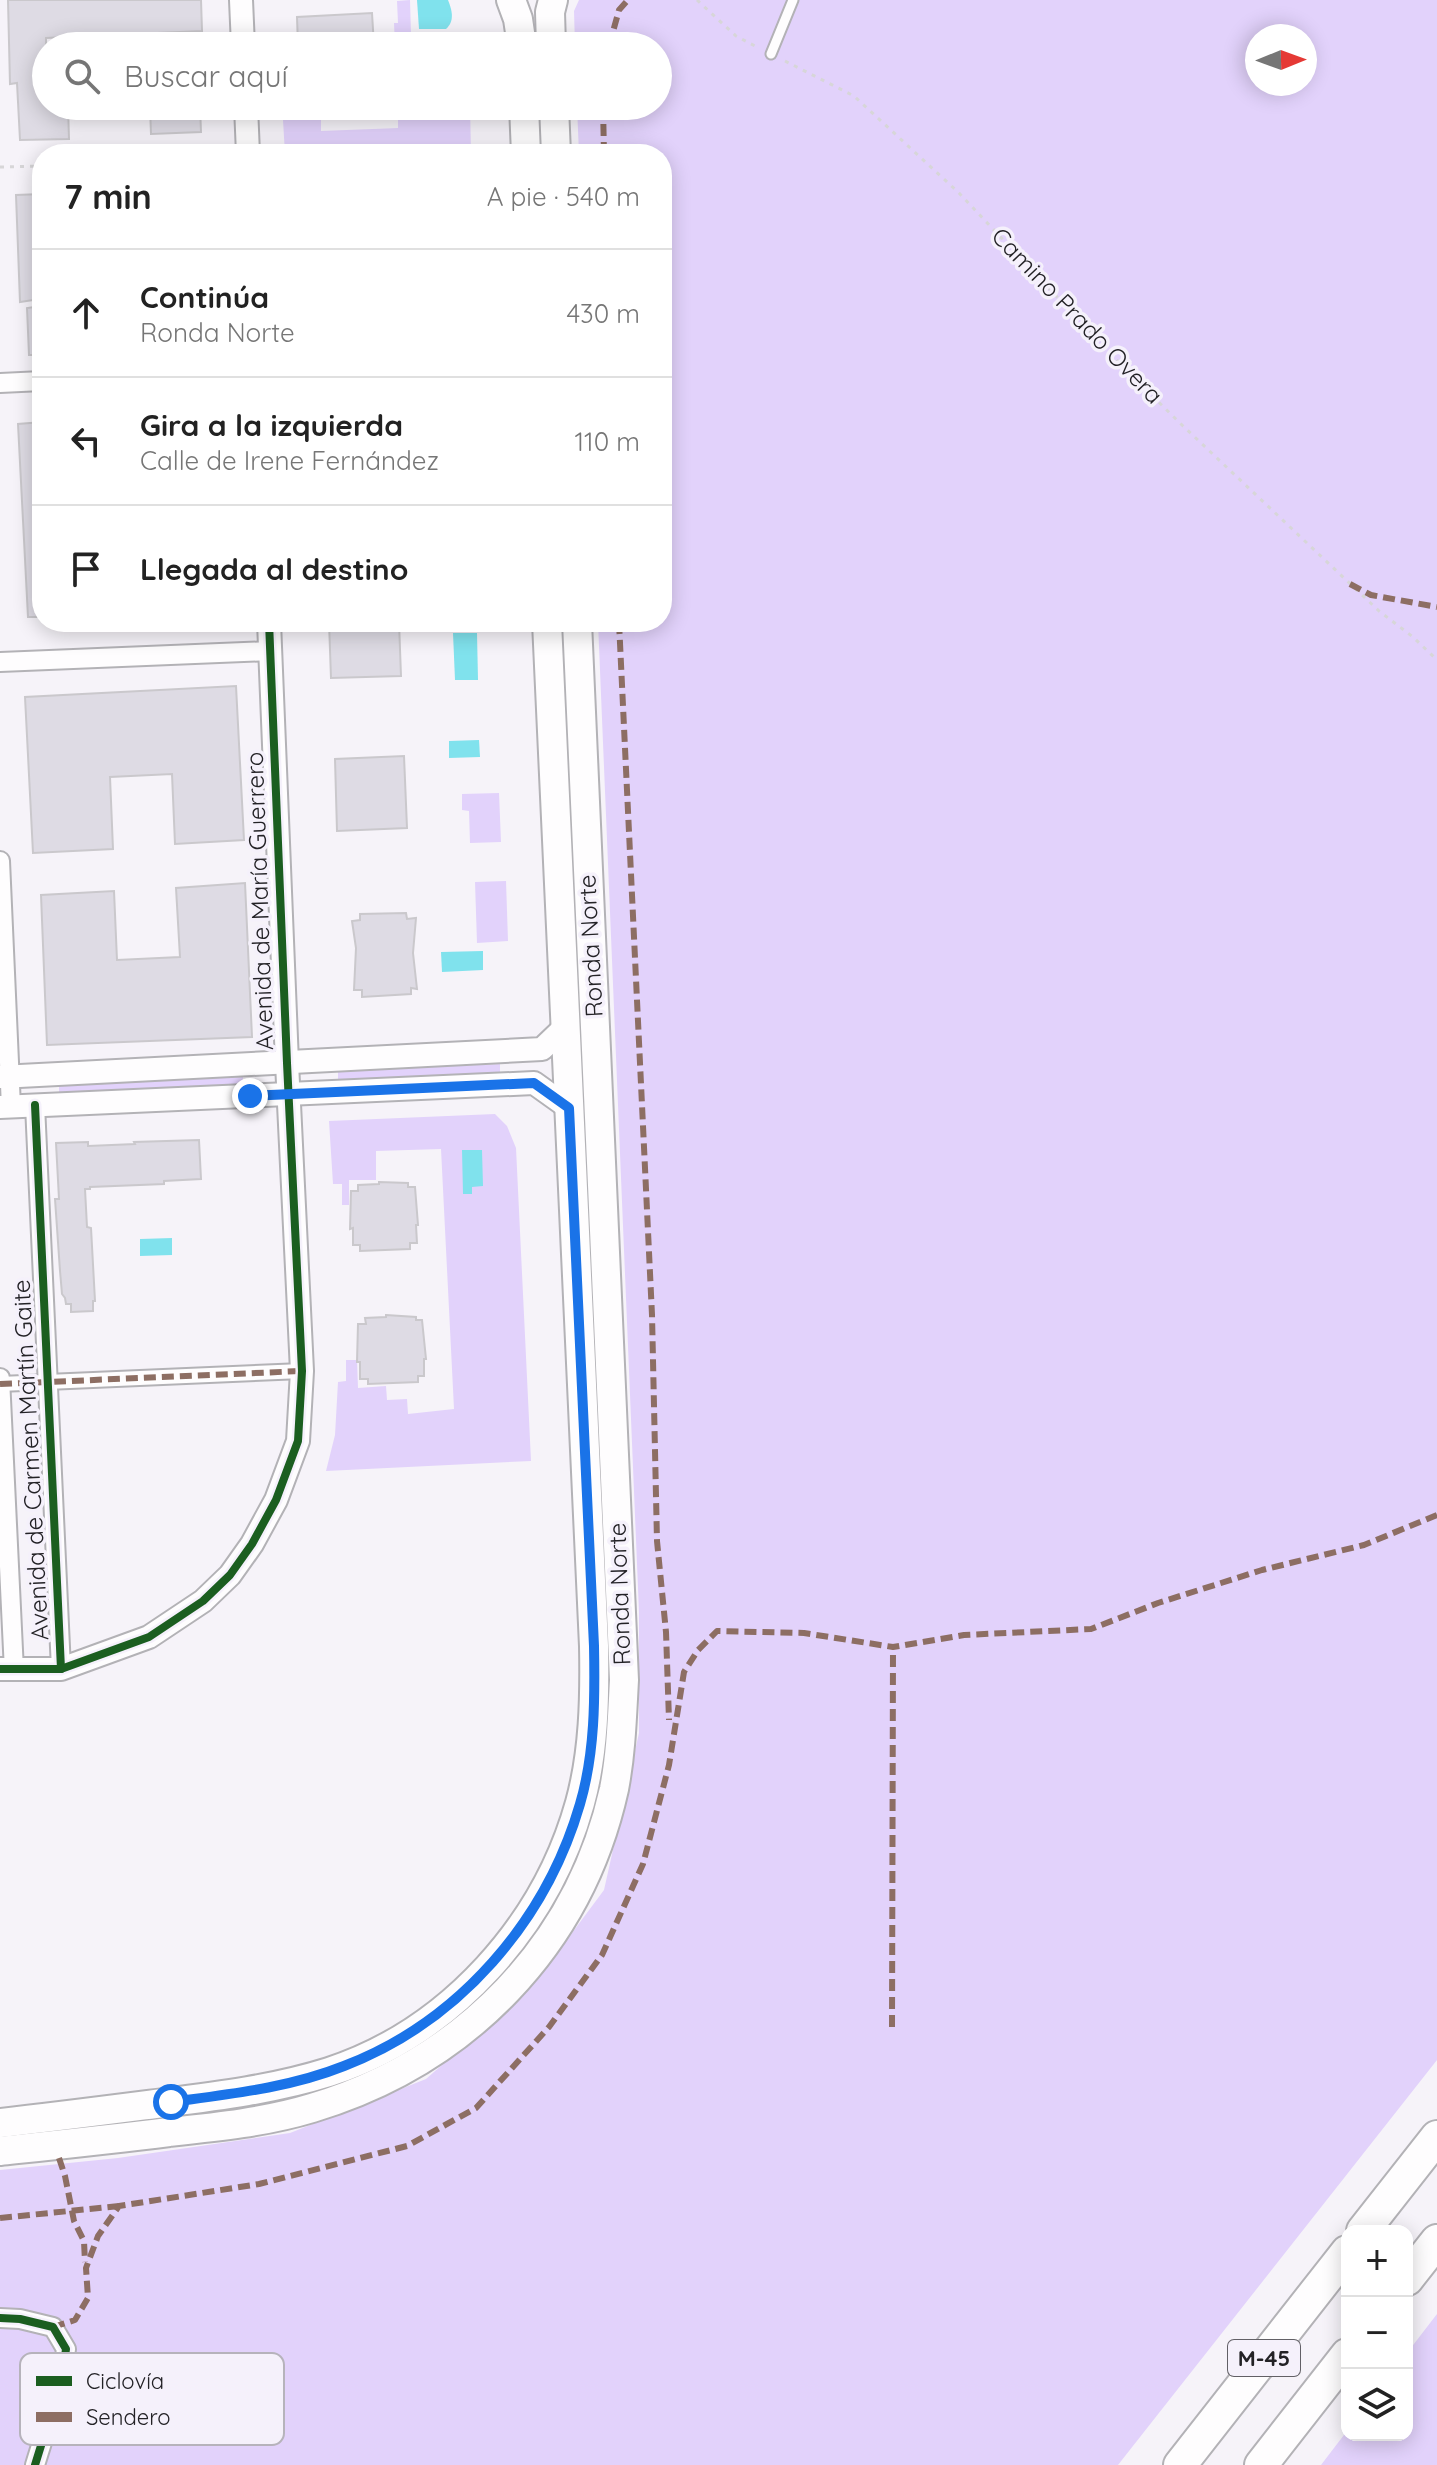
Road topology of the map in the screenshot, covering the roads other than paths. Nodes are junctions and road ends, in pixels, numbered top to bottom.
1 (241, 0) edge
2 (511, 0) edge
3 (553, 0) edge
4 (793, 0) edge
5 (242, 32) edge
6 (520, 32) edge
7 (551, 32) edge
8 (771, 54) road end
9 (247, 120) edge
10 (525, 120) edge
11 (555, 120) edge
12 (248, 144) edge
13 (526, 144) edge
14 (556, 144) edge
15 (32, 381) edge
16 (0, 383) edge
17 (269, 632) edge
18 (547, 632) edge
19 (577, 632) edge
20 (270, 651) junction
21 (0, 662) edge
22 (0, 861) edge
23 (565, 1027) junction
24 (287, 1063) junction
25 (4, 1077) edge
26 (289, 1096) junction
27 (35, 1105) junction
28 (5, 1107) edge
29 (569, 1108) junction
30 (302, 1371) junction
31 (0, 1382) edge
32 (46, 1382) junction
33 (61, 1669) junction
34 (7, 1670) edge
35 (0, 2123) edge
36 (1437, 2137) edge
37 (0, 2151) edge
38 (1368, 2225) edge
39 (1437, 2241) edge
40 (1341, 2260) edge
41 (1413, 2271) edge
42 (0, 2318) edge
43 (65, 2353) edge
44 (1341, 2363) edge
45 (41, 2445) edge
46 (35, 2465) edge
47 (1180, 2465) edge
48 (1261, 2465) edge

1 - 5 street
2 - 6 main road
3 - 7 main road
4 - 8 lane
9 - 12 street
10 - 13 main road
11 - 14 main road
15 - 16 street
17 - 20 street, Avenida de María Guerrero
18 - 23 main road, Ronda Norte
19 - 37 main road, Ronda Norte
20 - 21 street
20 - 24 street, Avenida de María Guerrero
22 - 25 street
23 - 24 street
23 - 29 main road, Ronda Norte
24 - 25 street
24 - 26 street, Avenida de María Guerrero
25 - 28 street
26 - 27 street
26 - 29 street
26 - 30 street, Avenida de María Guerrero
27 - 28 street
27 - 32 street, Avenida de Carmen Martín Gaite
29 - 35 main road, Ronda Norte
30 - 32 street
30 - 33 street, Avenida de María Guerrero
31 - 32 street
31 - 34 street, Avenida de Carmen Martín Gaite
32 - 33 street, Avenida de Carmen Martín Gaite
33 - 34 street, Avenida de María Guerrero
36 - 38 highway
39 - 41 highway
40 - 47 highway, M-45
42 - 43 street
44 - 48 highway, M-45
45 - 46 street

